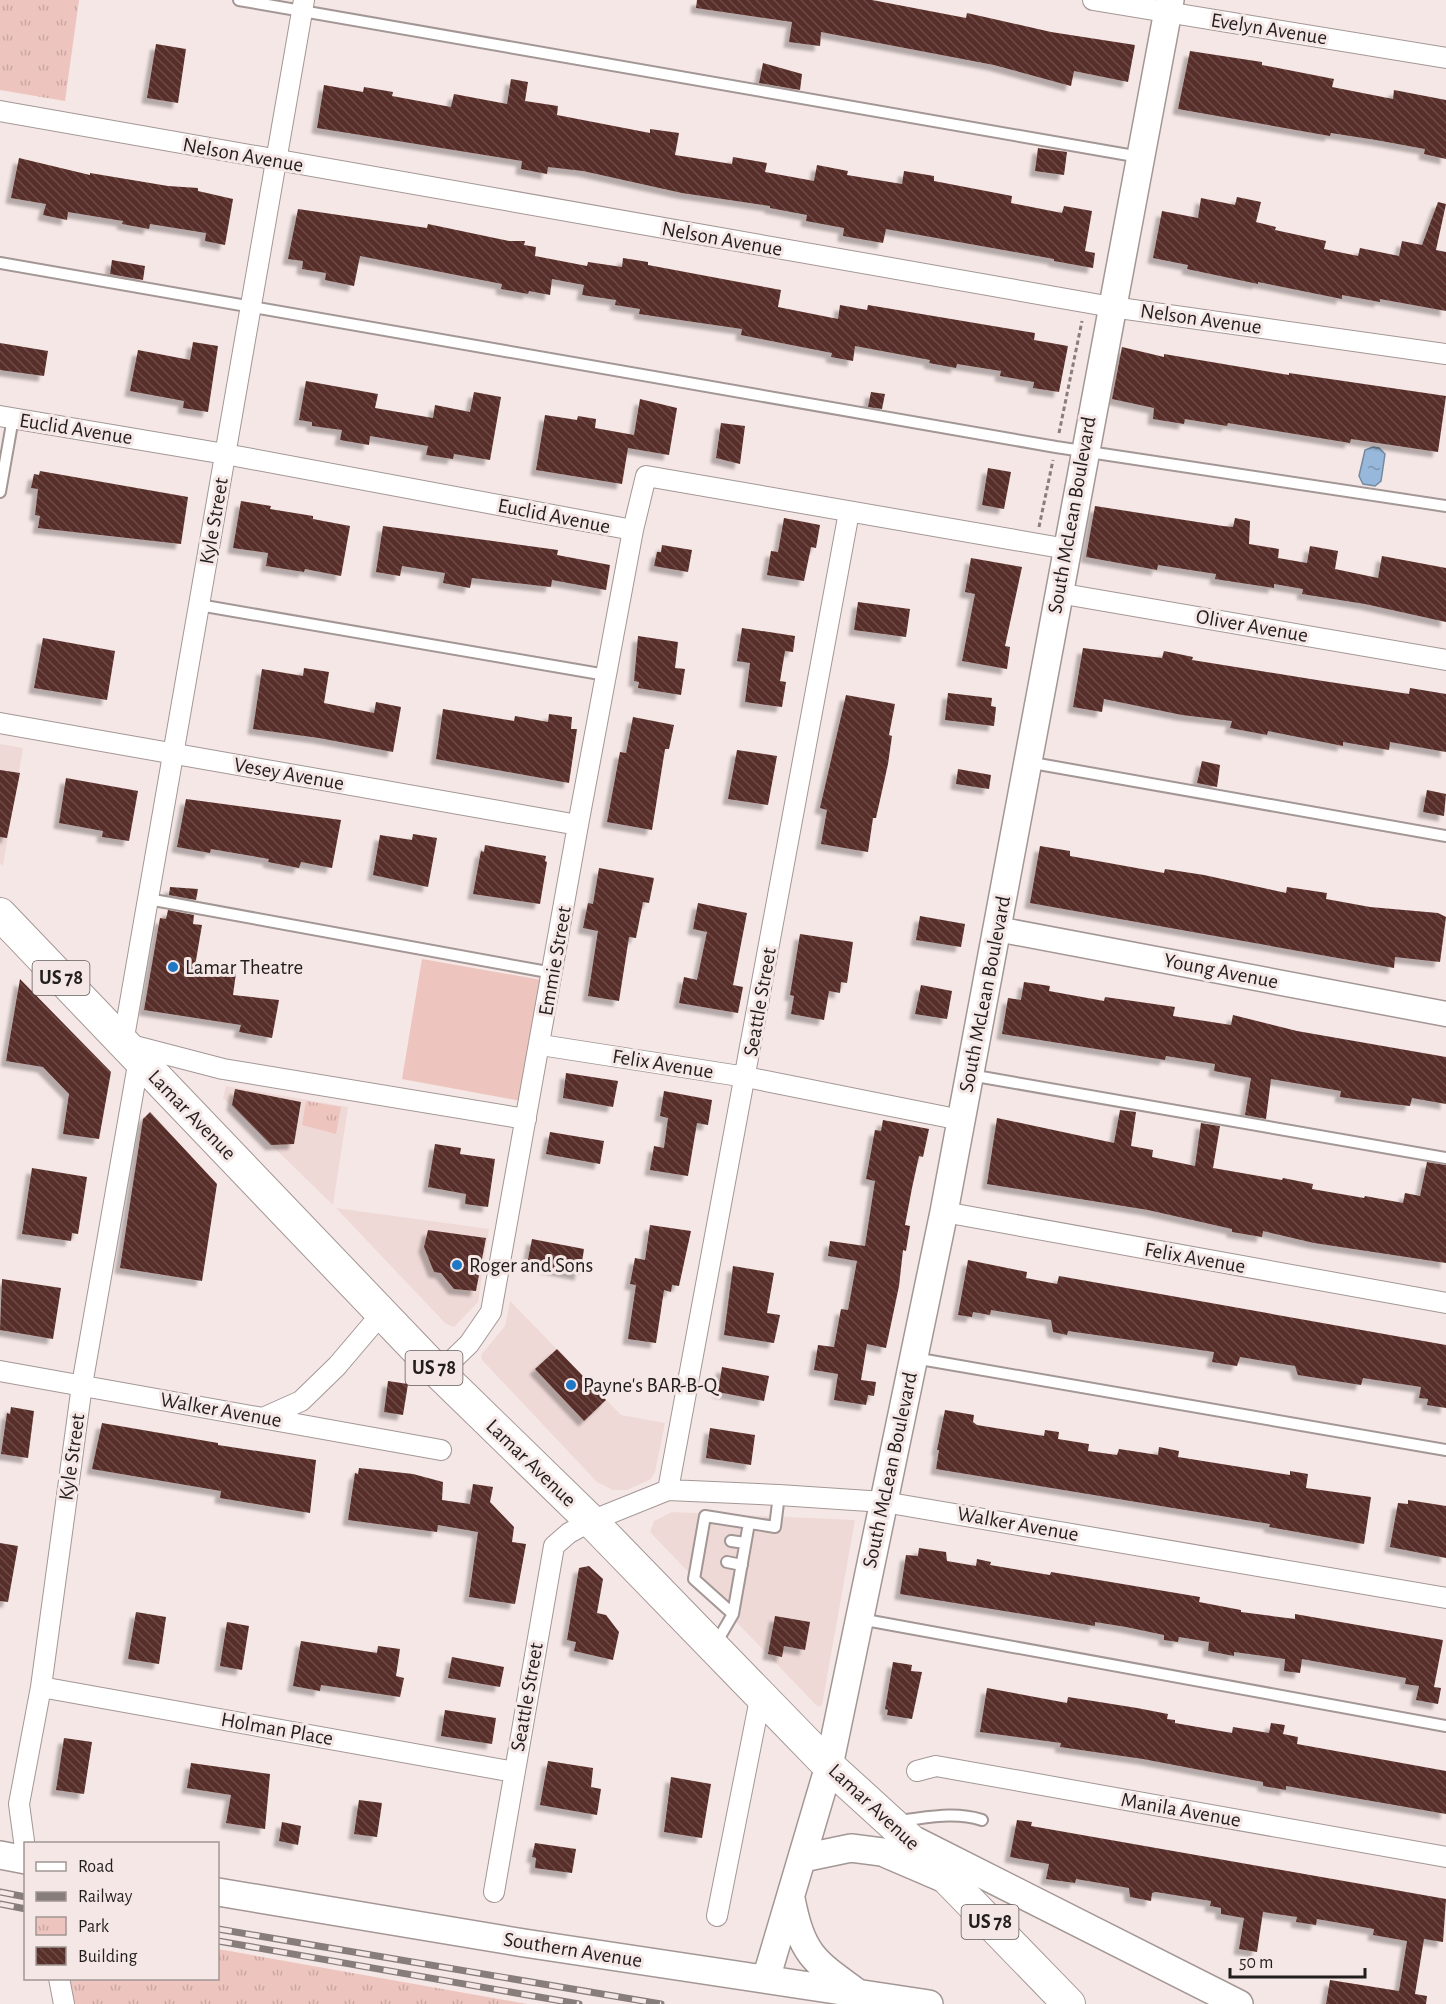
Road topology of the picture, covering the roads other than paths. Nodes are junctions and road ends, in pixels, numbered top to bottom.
1 (238, 0) edge
2 (1093, 0) edge
3 (303, 5) edge
4 (1169, 7) edge
5 (1446, 58) edge
6 (0, 111) edge
7 (1141, 157) junction
8 (276, 161) junction
9 (0, 262) edge
10 (1112, 307) junction
11 (251, 308) junction
12 (1446, 354) edge
13 (6, 417) edge
14 (1084, 450) junction
15 (225, 454) junction
16 (0, 492) edge
17 (1446, 506) edge
18 (849, 512) junction
19 (633, 530) junction
20 (1067, 549) junction
21 (1058, 593) junction
22 (199, 605) junction
23 (1446, 660) edge
24 (606, 675) junction
25 (0, 723) edge
26 (173, 754) junction
27 (1027, 762) junction
28 (578, 825) junction
29 (1446, 836) edge
30 (148, 899) junction
31 (0, 914) edge
32 (997, 929) junction
33 (553, 973) junction
34 (1446, 1014) edge
35 (541, 1045) junction
36 (131, 1051) junction
37 (970, 1074) junction
38 (747, 1077) junction
39 (526, 1119) junction
40 (961, 1120) junction
41 (1446, 1158) edge
42 (944, 1212) junction
43 (1446, 1303) edge
44 (382, 1313) junction
45 (914, 1358) junction
46 (0, 1371) edge
47 (439, 1373) junction
48 (82, 1385) junction
49 (263, 1418) junction
50 (441, 1450) dead end
51 (1446, 1450) edge
52 (668, 1490) junction
53 (708, 1492) junction
54 (779, 1495) junction
55 (884, 1502) junction
56 (705, 1516) junction
57 (591, 1521) junction
58 (749, 1523) junction
59 (731, 1541) dead end
60 (745, 1544) junction
61 (727, 1562) dead end
62 (742, 1565) junction
63 (1446, 1598) edge
64 (733, 1614) junction
65 (860, 1618) junction
66 (714, 1646) junction
67 (41, 1687) junction
68 (761, 1694) junction
69 (1446, 1726) edge
70 (829, 1766) junction
71 (917, 1771) dead end
72 (514, 1772) junction
73 (982, 1820) dead end
74 (899, 1829) junction
75 (24, 1843) edge
76 (0, 1855) edge
77 (1446, 1857) edge
78 (24, 1858) edge
79 (803, 1858) junction
80 (950, 1881) junction
81 (219, 1892) edge
82 (494, 1892) dead end
83 (790, 1896) junction
84 (717, 1916) dead end
85 (766, 1979) junction
86 (59, 1980) edge
87 (859, 1993) junction
88 (64, 2004) edge
89 (929, 2004) edge
90 (1070, 2004) edge
91 (1239, 2004) edge

1 - 3 lane
2 - 4 street, Evelyn Avenue
3 - 7 lane
3 - 8 street, Kyle Street
4 - 5 street, Evelyn Avenue
4 - 7 main road, South McLean Boulevard
6 - 8 street, Nelson Avenue
7 - 10 main road, South McLean Boulevard
8 - 10 street, Nelson Avenue
8 - 11 street, Kyle Street
9 - 11 lane
10 - 12 street, Nelson Avenue
10 - 14 main road, South McLean Boulevard
11 - 14 lane
11 - 15 street, Kyle Street
13 - 15 street, Euclid Avenue
13 - 16 lane
14 - 17 lane
14 - 20 main road, South McLean Boulevard
15 - 19 street, Euclid Avenue
15 - 22 street, Kyle Street
18 - 19 street, Euclid Avenue
18 - 20 street, Euclid Avenue
18 - 38 street, Seattle Street
19 - 24 street, Emmie Street
20 - 21 main road, South McLean Boulevard
21 - 23 street, Oliver Avenue
21 - 27 main road, South McLean Boulevard
22 - 24 lane
22 - 26 street, Kyle Street
24 - 28 street, Emmie Street
25 - 26 street, Vesey Avenue
26 - 28 street, Vesey Avenue
26 - 30 street, Kyle Street
27 - 29 lane
27 - 32 main road, South McLean Boulevard
28 - 33 street, Emmie Street
30 - 33 lane
30 - 36 street, Kyle Street
31 - 36 main road, Lamar Avenue / US 78
32 - 34 street, Young Avenue
32 - 37 main road, South McLean Boulevard
33 - 35 street, Emmie Street
35 - 38 street, Felix Avenue
35 - 39 street, Emmie Street
36 - 39 street
36 - 44 main road, Lamar Avenue / US 78
36 - 48 street, Kyle Street
37 - 40 main road, South McLean Boulevard
37 - 41 lane
38 - 40 street, Felix Avenue
38 - 52 street, Seattle Street
39 - 47 street, Emmie Street
40 - 42 main road, South McLean Boulevard
42 - 43 street, Felix Avenue
42 - 45 main road, South McLean Boulevard
44 - 47 main road, Lamar Avenue / US 78
44 - 49 street
45 - 51 lane
45 - 55 main road, South McLean Boulevard
46 - 48 street, Walker Avenue
47 - 57 main road, Lamar Avenue / US 78
48 - 49 street, Walker Avenue
48 - 67 street, Kyle Street
49 - 50 street, Walker Avenue
52 - 53 street, Walker Avenue
52 - 57 street, Walker Avenue
53 - 54 street, Walker Avenue
53 - 56 lane
54 - 55 street, Walker Avenue
54 - 58 lane
55 - 63 street, Walker Avenue
55 - 65 main road, South McLean Boulevard
56 - 58 lane
56 - 64 lane
57 - 66 main road, Lamar Avenue / US 78
57 - 72 street, Seattle Street
58 - 60 lane
59 - 60 lane
60 - 62 lane
61 - 62 lane
62 - 64 lane
64 - 66 lane
65 - 69 lane
65 - 70 main road, South McLean Boulevard
66 - 68 main road, Lamar Avenue / US 78
67 - 72 street, Holman Place
67 - 75 street, Kyle Street
68 - 70 main road, Lamar Avenue / US 78
68 - 84 street
70 - 74 main road, Lamar Avenue / US 78
70 - 79 main road, South McLean Boulevard
71 - 77 street, Manila Avenue
72 - 82 street, Seattle Street
73 - 74 lane
74 - 80 main road, Lamar Avenue / US 78
74 - 91 main road
76 - 78 main road
79 - 80 main road
79 - 83 main road, South McLean Boulevard
80 - 90 main road, Lamar Avenue / US 78
81 - 85 main road, Southern Avenue
83 - 85 main road, South McLean Boulevard
83 - 87 main road
85 - 87 main road, Southern Avenue
86 - 88 street
87 - 89 main road, Southern Avenue

